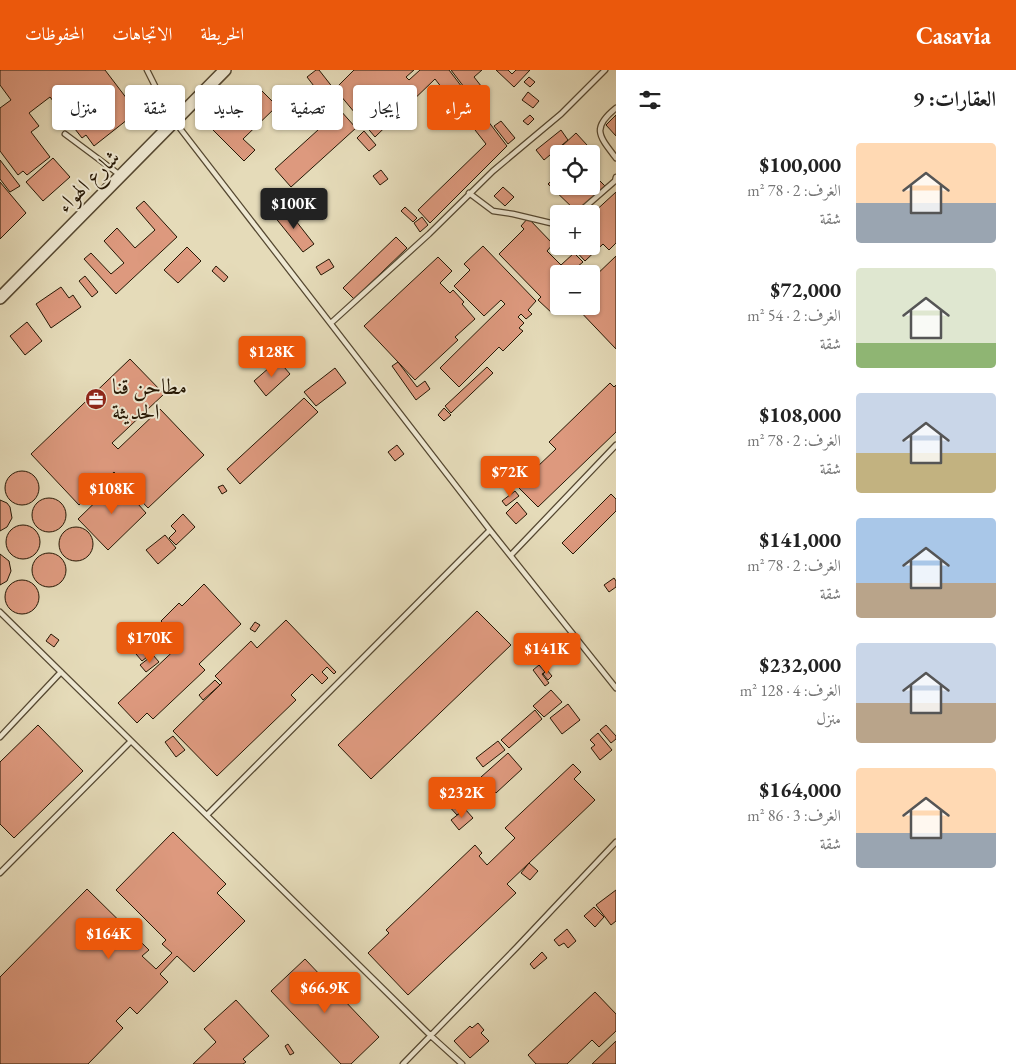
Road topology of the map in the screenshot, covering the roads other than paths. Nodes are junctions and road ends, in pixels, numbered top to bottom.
1 (147, 70) edge
2 (226, 70) edge
3 (605, 70) edge
4 (154, 85) edge
5 (616, 108) edge
6 (185, 112) edge
7 (167, 130) edge
8 (181, 130) edge
9 (65, 134) dead end
10 (616, 158) edge
11 (121, 176) junction
12 (616, 177) edge
13 (469, 194) junction
14 (587, 205) edge
15 (550, 223) edge
16 (0, 298) edge
17 (331, 323) junction
18 (616, 445) edge
19 (490, 530) junction
20 (511, 555) junction
21 (0, 612) edge
22 (61, 672) junction
23 (616, 688) edge
24 (0, 737) edge
25 (131, 741) junction
26 (207, 816) junction
27 (616, 842) edge
28 (0, 873) edge
29 (431, 1036) junction
30 (402, 1064) edge
31 (462, 1064) edge

1 - 4 lane
2 - 6 street, شارع الهواء
3 - 13 lane
5 - 10 lane
7 - 11 street, شارع الهواء
8 - 17 lane
9 - 11 lane
11 - 16 street, شارع الهواء
12 - 14 lane
13 - 15 lane
13 - 17 lane
17 - 19 lane
18 - 20 lane
19 - 20 lane
19 - 26 lane
20 - 23 lane
21 - 22 lane
22 - 24 lane
22 - 25 lane
25 - 26 lane
25 - 28 lane
26 - 29 lane
27 - 29 lane
29 - 30 lane
29 - 31 lane

